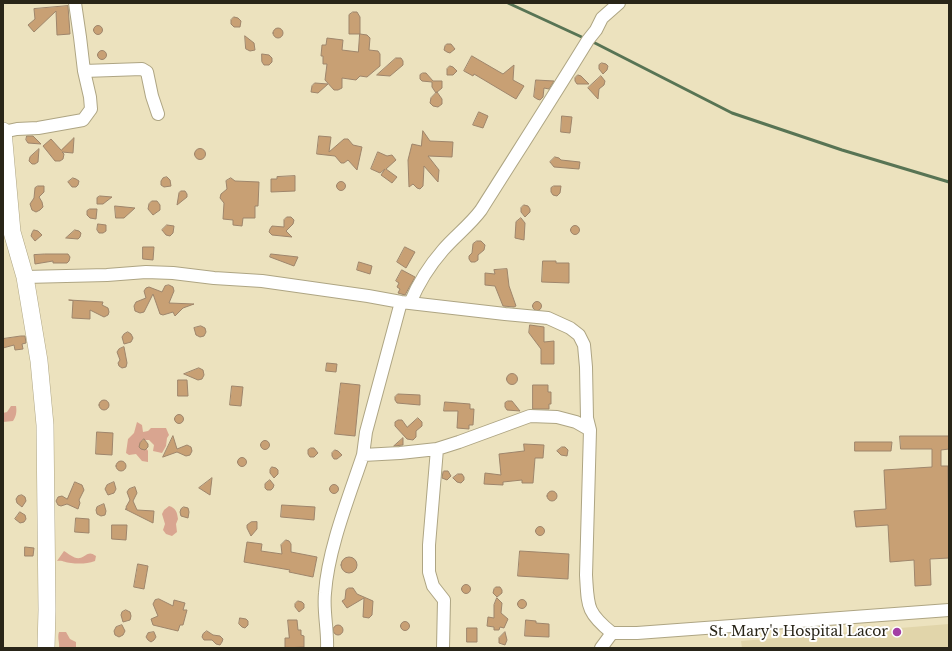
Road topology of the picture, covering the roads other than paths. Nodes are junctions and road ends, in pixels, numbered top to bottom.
1 (75, 3) edge
2 (619, 3) edge
3 (84, 71) junction
4 (158, 114) dead end
5 (3, 132) edge
6 (8, 231) edge
7 (25, 277) junction
8 (406, 303) junction
9 (590, 430) junction
10 (437, 448) junction
11 (363, 455) junction
12 (949, 610) edge
13 (612, 633) junction
14 (46, 648) edge
15 (327, 648) edge
16 (443, 648) edge
17 (601, 648) edge

1 - 3 street
2 - 8 street
3 - 4 street
3 - 5 street
5 - 6 street
6 - 7 street
7 - 8 street
7 - 14 street
8 - 9 street
8 - 11 street
9 - 10 street
9 - 13 street
10 - 11 street
10 - 16 street
11 - 15 street
12 - 13 street
13 - 17 street

